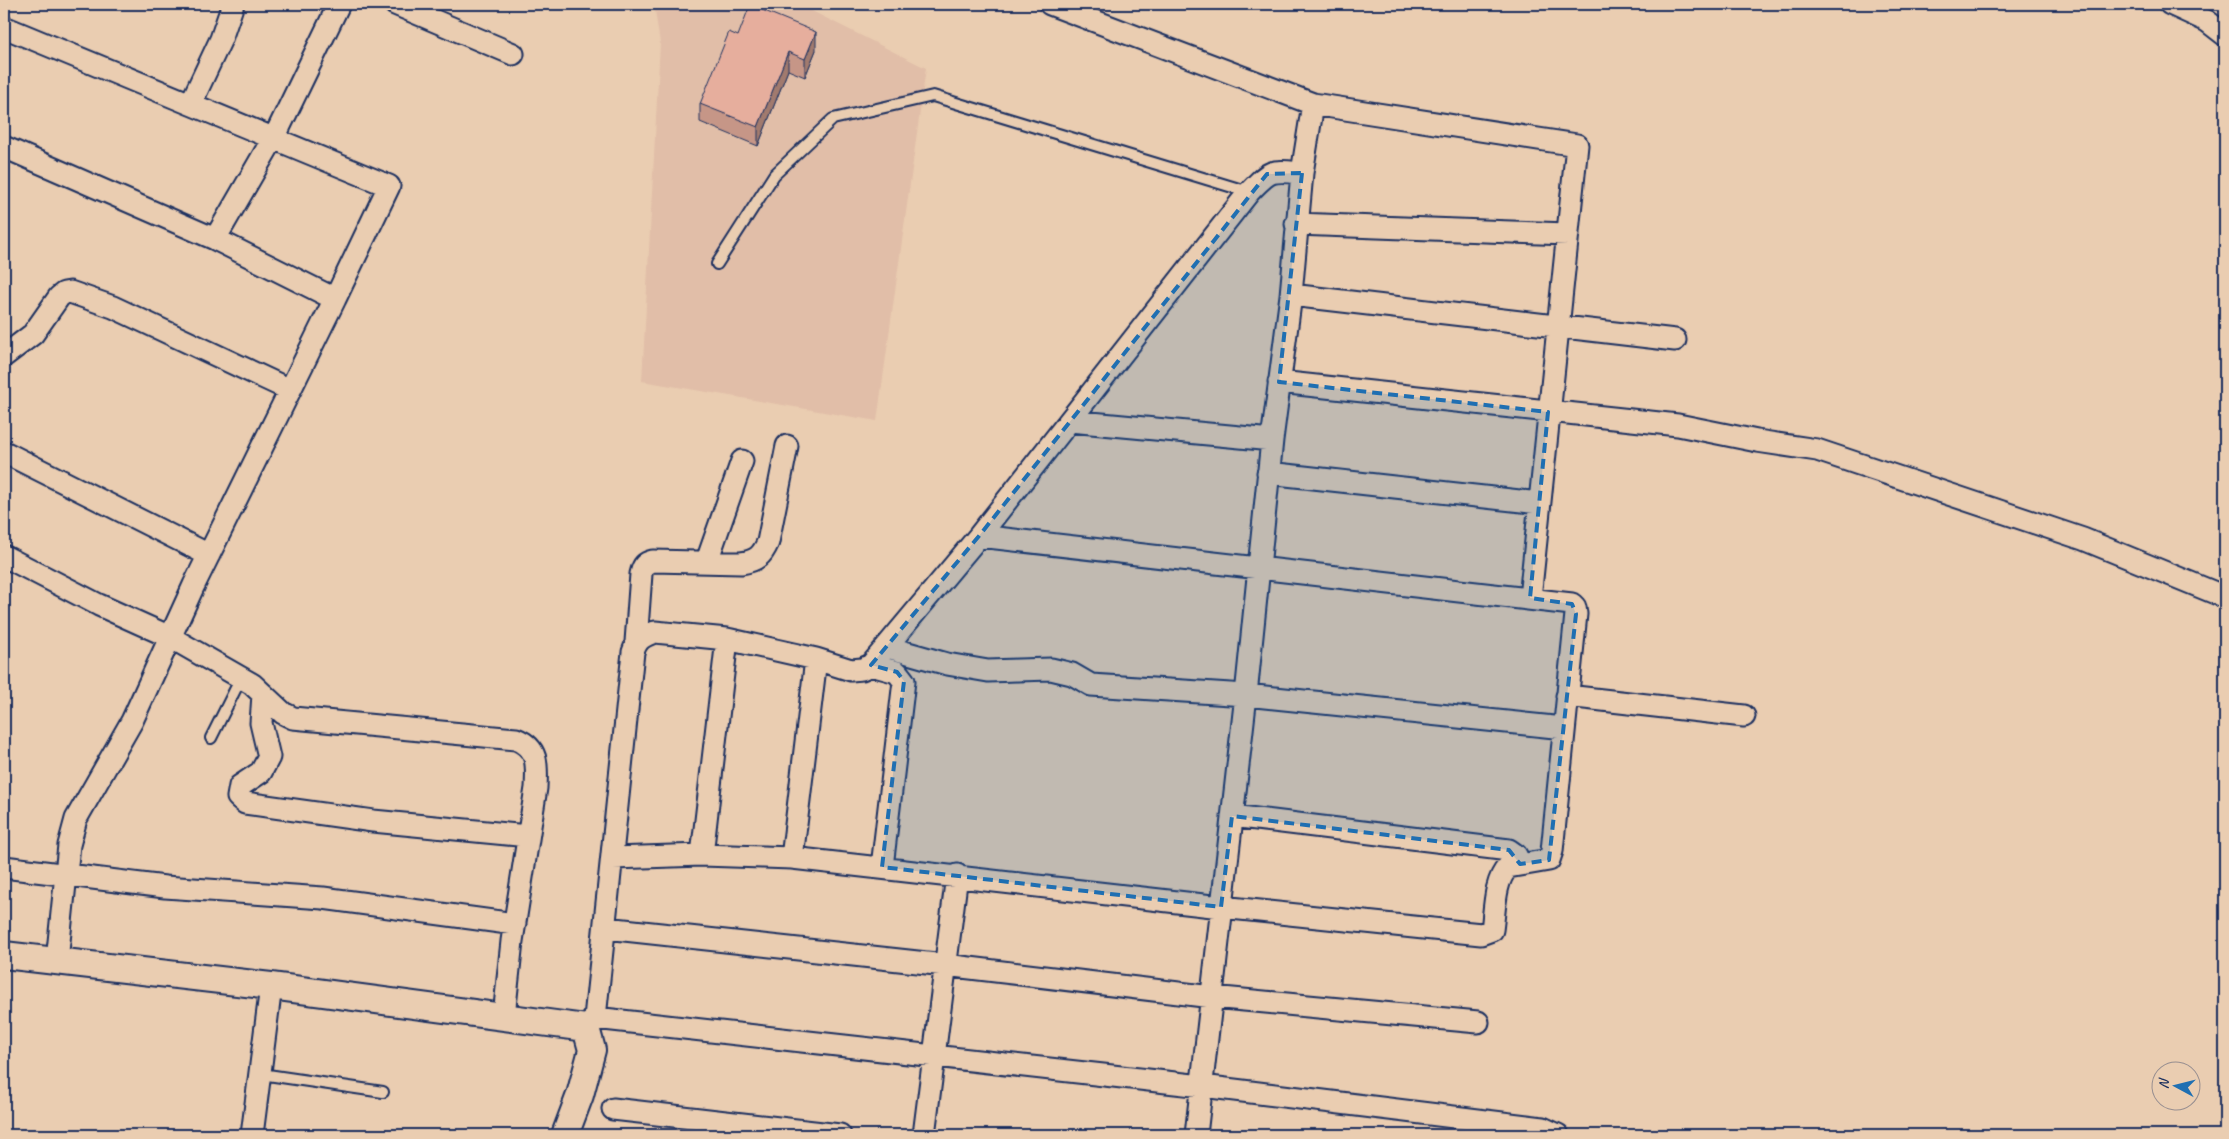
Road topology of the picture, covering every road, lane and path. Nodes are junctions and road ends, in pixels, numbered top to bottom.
1 (233, 4) edge
2 (339, 4) edge
3 (395, 4) edge
4 (1050, 4) edge
5 (2170, 4) edge
6 (4, 27) edge
7 (2225, 35) edge
8 (513, 54) dead end
9 (191, 103) junction
10 (1313, 104) junction
11 (274, 137) junction
12 (5, 149) edge
13 (1302, 173) junction
14 (1249, 192) junction
15 (1296, 224) junction
16 (1568, 234) junction
17 (215, 239) junction
18 (717, 264) dead end
19 (1291, 295) junction
20 (335, 299) junction
21 (1558, 327) junction
22 (1676, 340) dead end
23 (4, 356) edge
24 (1279, 382) junction
25 (290, 390) junction
26 (1548, 412) junction
27 (1070, 420) junction
28 (1272, 440) junction
29 (787, 446) dead end
30 (4, 452) edge
31 (742, 461) dead end
32 (1268, 473) junction
33 (1539, 502) junction
34 (979, 536) junction
35 (209, 555) junction
36 (4, 556) edge
37 (708, 561) junction
38 (1258, 566) junction
39 (1530, 598) junction
40 (2225, 598) edge
41 (170, 637) junction
42 (727, 639) junction
43 (636, 642) junction
44 (887, 647) junction
45 (816, 659) junction
46 (871, 665) junction
47 (241, 678) junction
48 (263, 694) junction
49 (1246, 695) junction
50 (1567, 696) junction
51 (1744, 716) dead end
52 (1564, 728) junction
53 (211, 738) dead end
54 (1232, 816) junction
55 (528, 836) junction
56 (702, 854) junction
57 (613, 858) junction
58 (792, 858) junction
59 (1520, 864) junction
60 (4, 867) edge
61 (882, 868) junction
62 (67, 874) junction
63 (957, 875) junction
64 (1221, 907) junction
65 (515, 924) junction
66 (606, 928) junction
67 (4, 955) edge
68 (57, 961) junction
69 (945, 965) junction
70 (271, 986) junction
71 (1212, 997) junction
72 (504, 1016) junction
73 (1478, 1022) dead end
74 (591, 1023) junction
75 (933, 1056) junction
76 (261, 1074) junction
77 (1202, 1086) junction
78 (384, 1092) dead end
79 (613, 1108) dead end
80 (252, 1135) edge
81 (565, 1135) edge
82 (840, 1135) edge
83 (924, 1135) edge
84 (1196, 1135) edge
85 (1558, 1135) edge

1 - 9 street
2 - 11 street
3 - 8 street
4 - 10 street
5 - 7 street
6 - 9 street
9 - 11 street
10 - 13 street
10 - 16 street
11 - 17 street
11 - 20 street
12 - 17 street
13 - 14 street
13 - 15 street
14 - 18 lane
14 - 27 street
15 - 16 street
15 - 19 street
16 - 21 street
17 - 20 street
19 - 21 street
19 - 24 street
20 - 25 street
21 - 22 street
21 - 26 street
23 - 25 street
24 - 26 street
24 - 28 street
25 - 35 street
26 - 33 street
26 - 40 street
27 - 28 street
27 - 34 street
28 - 32 street
29 - 37 street
30 - 35 street
31 - 37 street
32 - 33 street
32 - 38 street
33 - 39 street
34 - 38 street
34 - 44 street
35 - 41 street
36 - 41 street
37 - 43 street
38 - 39 street
38 - 49 street
39 - 50 street
41 - 47 street
41 - 62 street
42 - 43 street
42 - 45 street
42 - 56 street
43 - 57 street
44 - 46 street
44 - 49 street
45 - 46 street
45 - 58 street
46 - 61 street
47 - 48 street
47 - 53 lane
48 - 55 street
48 - 55 street
49 - 52 street
49 - 54 street
50 - 51 street
50 - 52 street
52 - 59 street
54 - 59 street
54 - 64 street
55 - 65 street
56 - 57 street
56 - 58 street
57 - 66 street
58 - 61 street
59 - 64 street
60 - 62 street
61 - 63 street
62 - 65 street
62 - 68 street
63 - 64 street
63 - 69 street
64 - 71 street
65 - 72 street
66 - 69 street
66 - 74 street
67 - 68 street
68 - 70 street
69 - 71 street
69 - 75 street
70 - 72 street
70 - 76 street
71 - 73 street
71 - 77 street
72 - 74 street
74 - 75 street
74 - 81 street
75 - 77 street
75 - 83 street
76 - 78 lane
76 - 80 street
77 - 84 street
77 - 85 street
79 - 82 street

